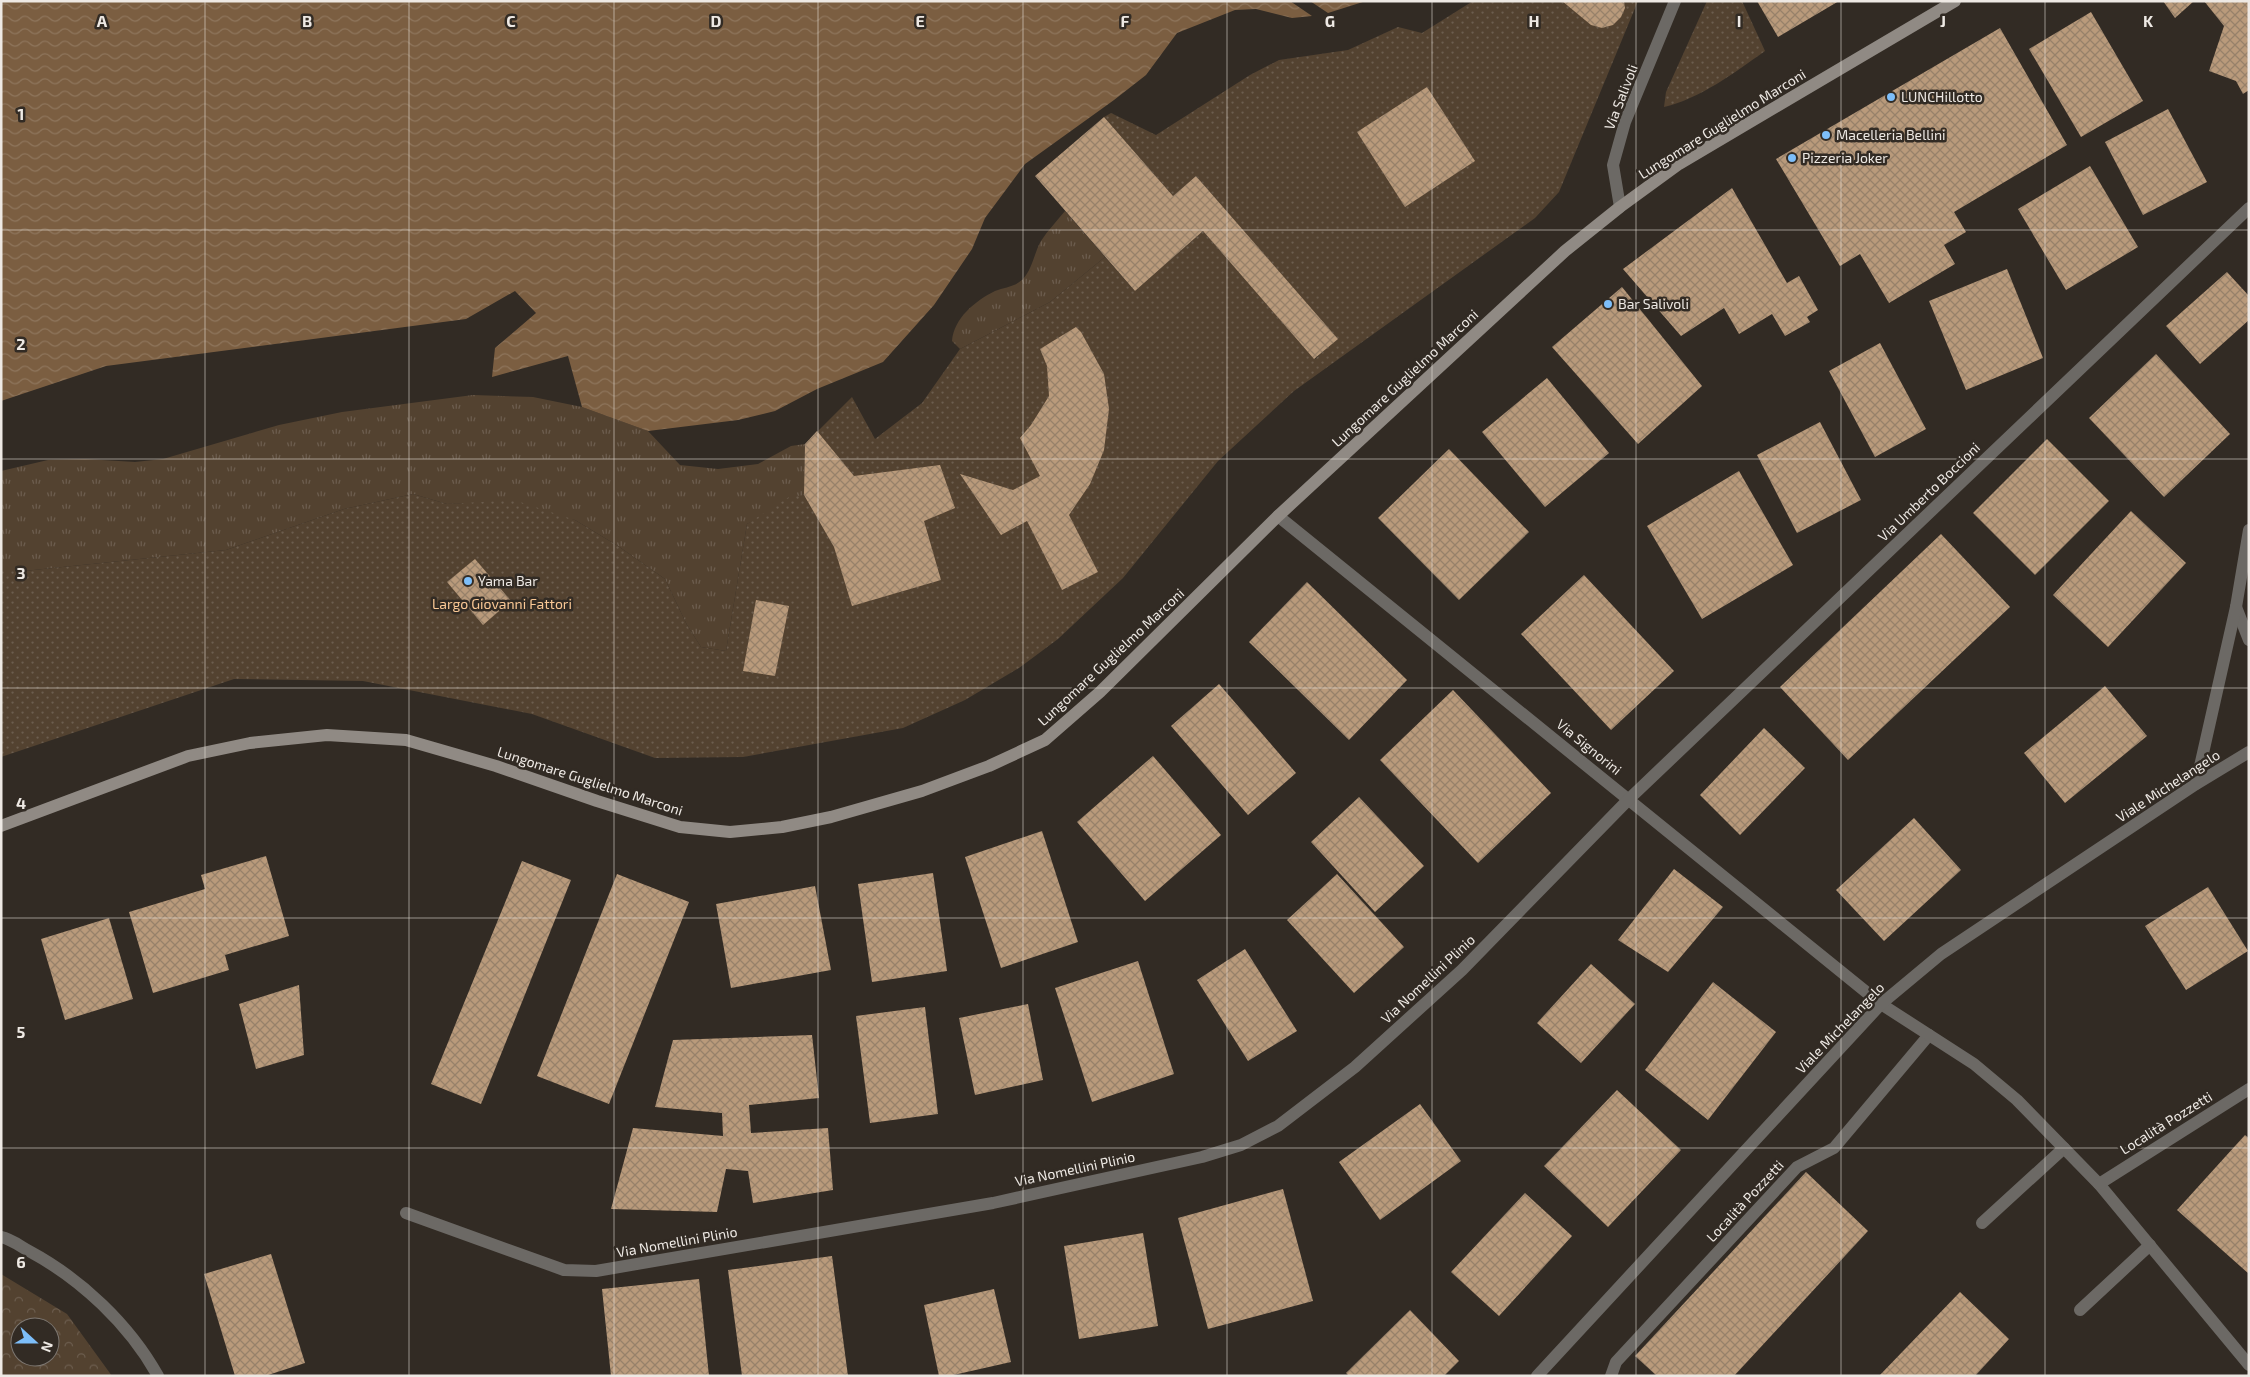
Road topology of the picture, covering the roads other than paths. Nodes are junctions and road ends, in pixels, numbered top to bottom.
1 (1675, 1) edge
2 (1955, 1) edge
3 (1620, 207) junction
4 (2249, 208) edge
5 (1278, 516) junction
6 (2249, 530) edge
7 (2236, 607) junction
8 (2249, 640) edge
9 (2249, 752) edge
10 (2196, 784) junction
11 (1630, 799) junction
12 (1, 826) edge
13 (1881, 1004) junction
14 (1929, 1035) junction
15 (2249, 1089) edge
16 (2064, 1148) junction
17 (2099, 1184) junction
18 (406, 1213) dead end
19 (1982, 1222) dead end
20 (1, 1237) edge
21 (2150, 1245) junction
22 (2080, 1310) dead end
23 (2249, 1365) edge
24 (158, 1376) edge
25 (1537, 1376) edge
26 (1611, 1376) edge

1 - 3 street, Via Salivoli
2 - 3 street, Lungomare Guglielmo Marconi
3 - 5 street, Lungomare Guglielmo Marconi
4 - 11 street, Via Umberto Boccioni
5 - 11 street, Via Signorini
5 - 12 street, Lungomare Guglielmo Marconi
6 - 7 street
7 - 8 street
7 - 10 street
9 - 10 street, Viale Michelangelo
10 - 13 street, Viale Michelangelo
11 - 13 street, Via Signorini
11 - 18 street, Via Nomellini Plinio
13 - 14 street
13 - 25 street, Viale Michelangelo
14 - 16 street
14 - 26 street, Località Pozzetti
15 - 17 street, Località Pozzetti
16 - 17 street
16 - 19 street
17 - 21 street
20 - 24 street
21 - 22 street
21 - 23 street

